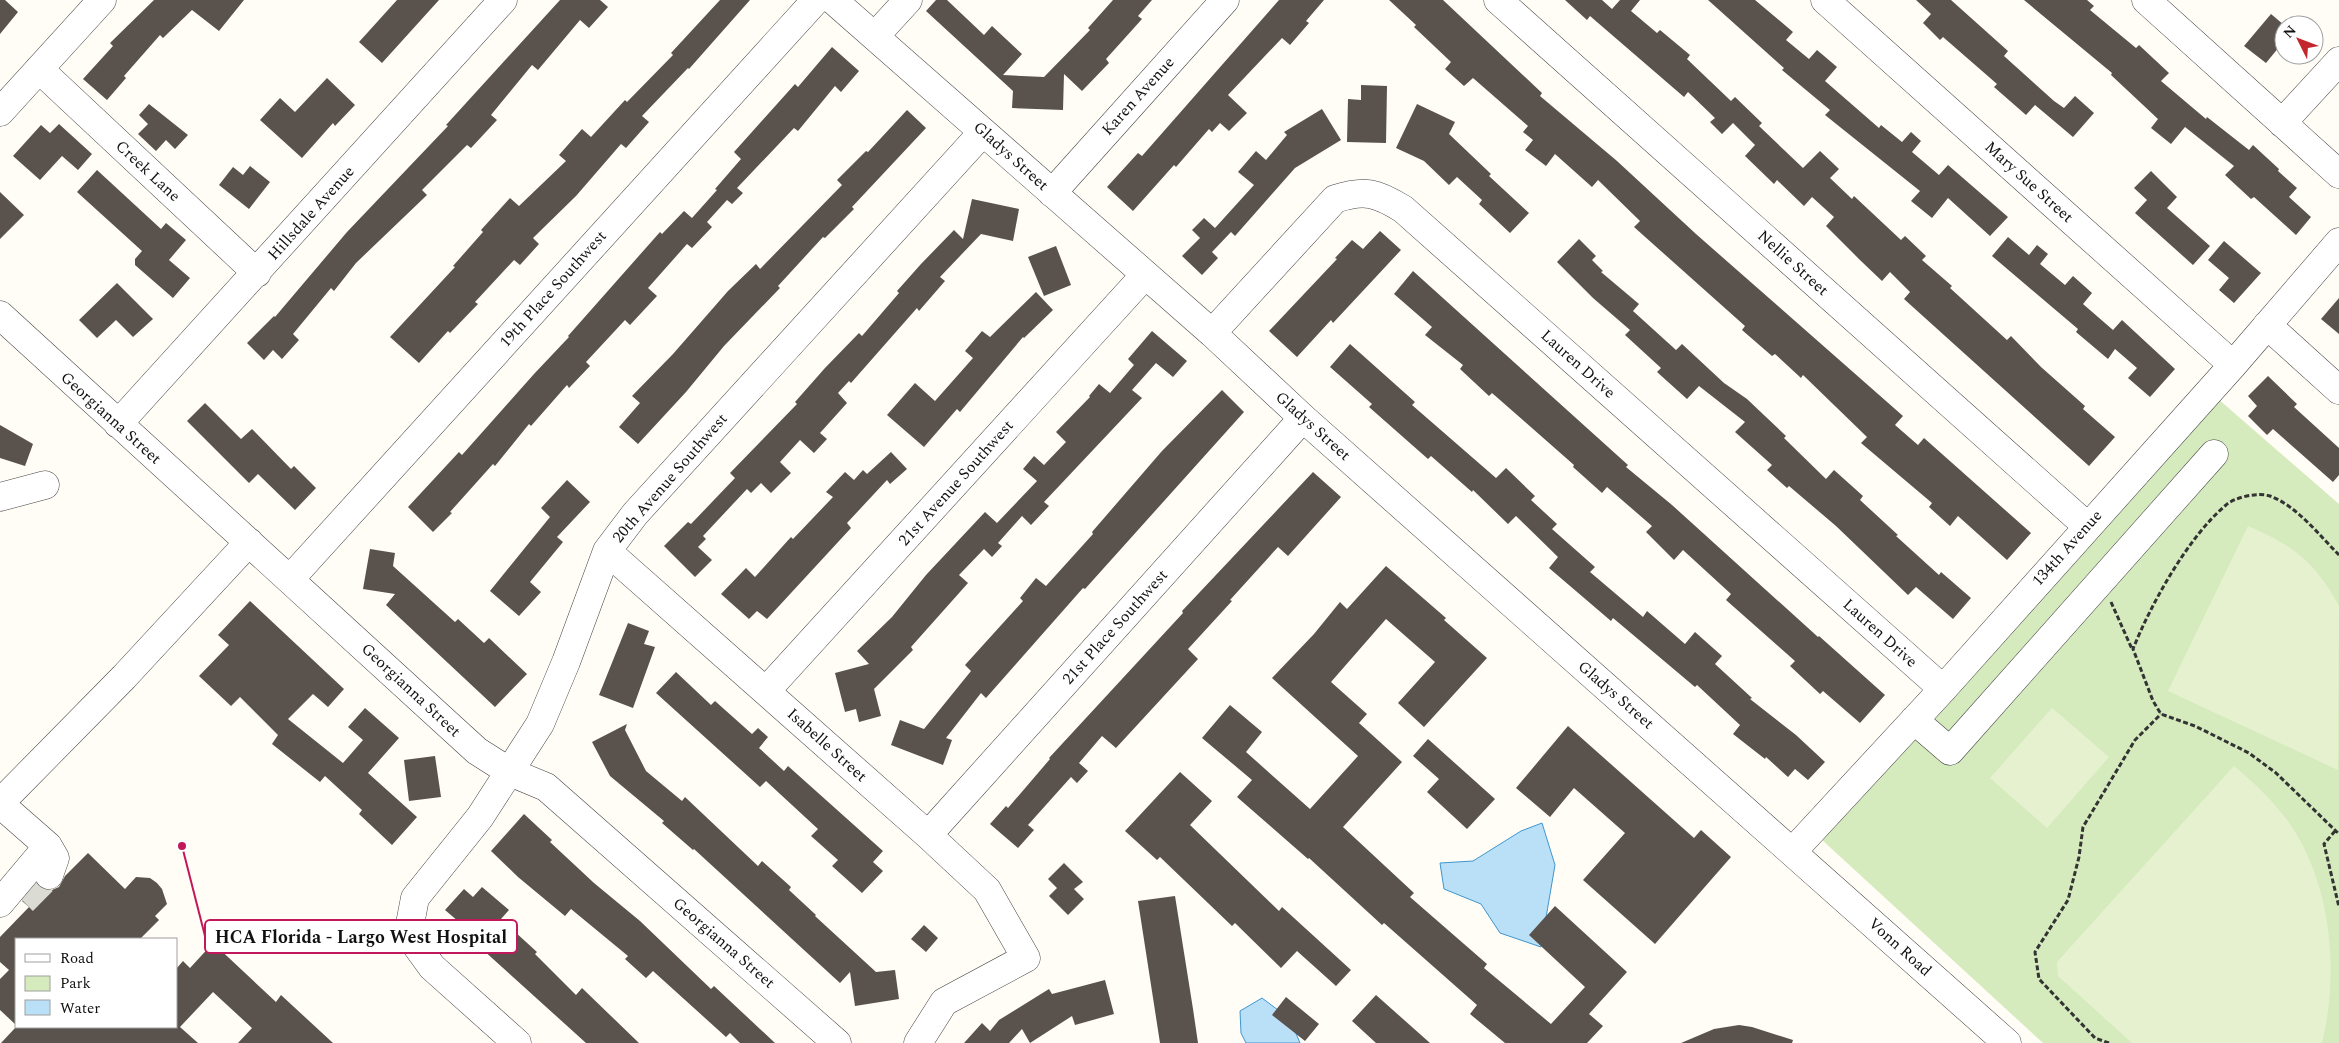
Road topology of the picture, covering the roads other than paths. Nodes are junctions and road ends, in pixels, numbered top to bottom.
1 (102, 0) edge
2 (503, 0) edge
3 (816, 0) edge
4 (833, 0) edge
5 (908, 0) edge
6 (1225, 0) edge
7 (1498, 0) edge
8 (1825, 0) edge
9 (2146, 0) edge
10 (875, 36) junction
11 (2339, 61) edge
12 (39, 69) junction
13 (0, 112) edge
14 (2282, 123) junction
15 (983, 132) junction
16 (2339, 174) edge
17 (1052, 193) junction
18 (2339, 242) edge
19 (257, 273) junction
20 (1145, 275) junction
21 (0, 315) edge
22 (2267, 326) junction
23 (1212, 333) junction
24 (2233, 365) junction
25 (2339, 390) edge
26 (1303, 418) junction
27 (118, 424) junction
28 (2214, 454) dead end
29 (45, 485) dead end
30 (0, 497) edge
31 (2087, 526) junction
32 (249, 542) junction
33 (607, 551) junction
34 (290, 579) junction
35 (1943, 689) junction
36 (766, 691) junction
37 (1914, 720) junction
38 (510, 772) junction
39 (0, 804) edge
40 (928, 835) junction
41 (48, 846) junction
42 (1793, 852) junction
43 (49, 875) tunnel mouth
44 (11, 902) edge
45 (1997, 1040) edge
46 (517, 1043) edge
47 (837, 1043) edge
48 (918, 1043) edge

1 - 12 street
2 - 19 street, Hillsdale Avenue
3 - 34 street, 19th Place Southwest
4 - 10 street, Gladys Street
5 - 10 street
6 - 17 street, Karen Avenue
7 - 31 street, Nellie Street
8 - 24 street, Mary Sue Street
9 - 14 street
10 - 15 street, Gladys Street
11 - 14 street
12 - 13 street
12 - 19 street, Creek Lane
14 - 16 street
15 - 17 street, Gladys Street
15 - 33 street, 20th Avenue Southwest
17 - 20 street, Gladys Street
18 - 22 street, 134th Avenue
19 - 27 street, Hillsdale Avenue
20 - 23 street, Gladys Street
20 - 36 street, 21st Avenue Southwest
21 - 27 street, Georgianna Street
22 - 24 street, 134th Avenue
22 - 25 street
23 - 26 street, Gladys Street
23 - 35 street, Lauren Drive
24 - 31 street, 134th Avenue
26 - 40 street, 21st Place Southwest
26 - 42 street, Gladys Street
27 - 32 street, Georgianna Street
28 - 37 street
29 - 30 street
31 - 35 street, 134th Avenue
32 - 34 street, Georgianna Street
32 - 39 street
33 - 36 street, Isabelle Street
33 - 38 street, 20th Avenue Southwest
34 - 38 street, Georgianna Street
35 - 37 street, 134th Avenue
36 - 40 street, Isabelle Street
37 - 42 street, 134th Avenue
38 - 46 street, 20th Avenue Southwest
38 - 47 street, Georgianna Street
39 - 41 street
40 - 48 street, Isabelle Street
41 - 43 street
41 - 44 street
42 - 45 street, Vonn Road

